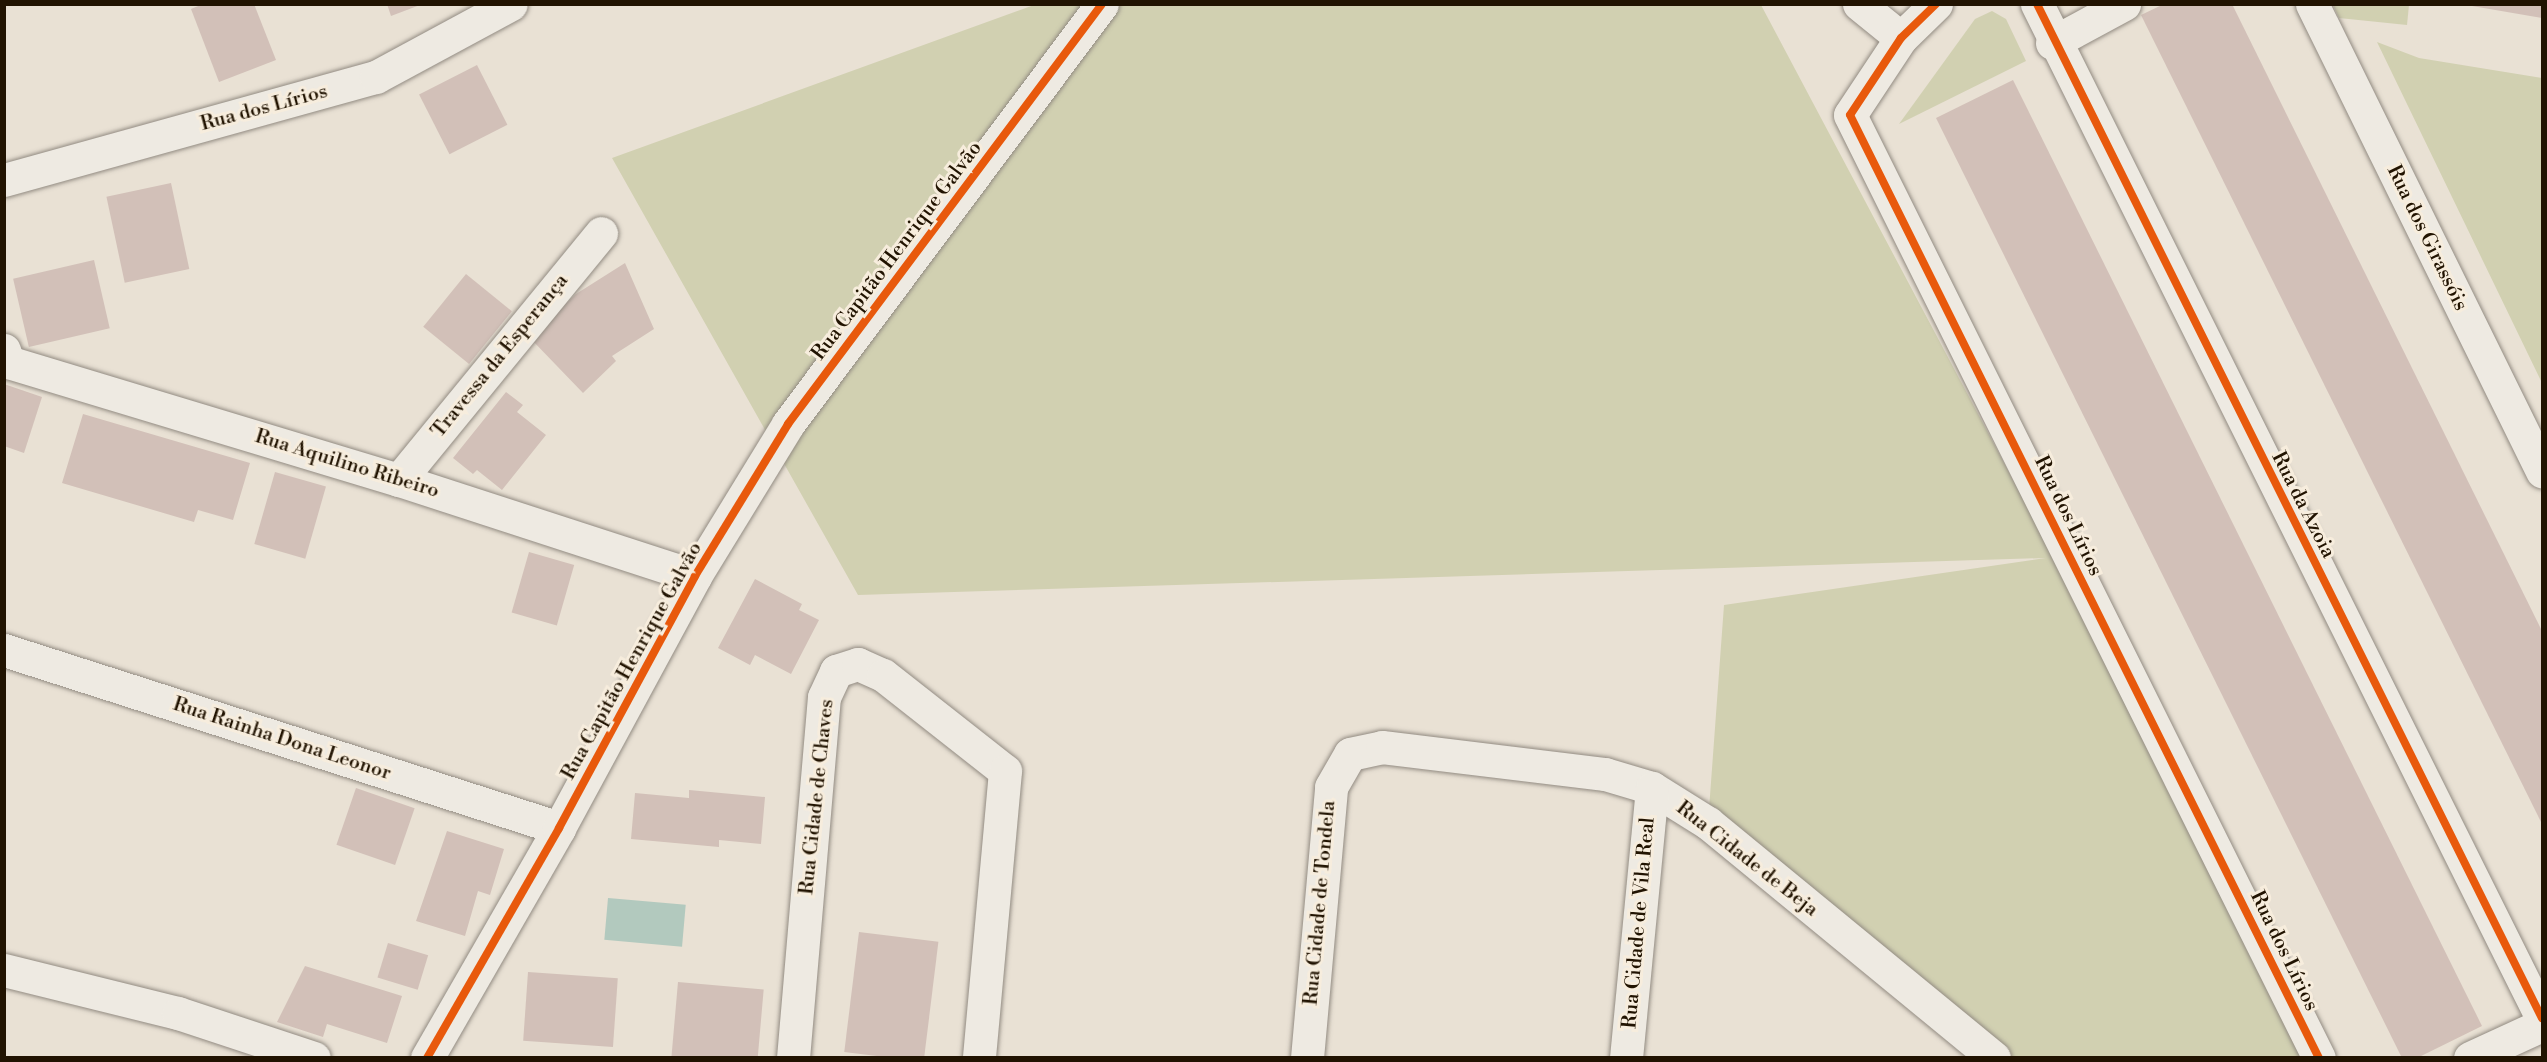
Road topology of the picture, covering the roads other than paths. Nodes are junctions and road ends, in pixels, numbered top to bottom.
1 (1102, 4) edge
2 (1858, 4) edge
3 (1936, 4) edge
4 (2037, 4) edge
5 (2124, 4) edge
6 (2312, 4) edge
7 (504, 6) edge
8 (1901, 38) junction
9 (2052, 43) junction
10 (4, 180) edge
11 (601, 232) dead end
12 (4, 351) edge
13 (2542, 471) edge
14 (399, 480) junction
15 (695, 576) junction
16 (4, 650) edge
17 (1350, 754) joint
18 (1652, 788) junction
19 (559, 828) junction
20 (4, 970) edge
21 (2542, 1018) edge
22 (2542, 1025) edge
23 (314, 1058) edge
24 (427, 1058) edge
25 (793, 1058) edge
26 (979, 1058) edge
27 (1307, 1058) edge
28 (1626, 1058) edge
29 (1994, 1058) edge
30 (2319, 1058) edge
31 (2470, 1058) edge

1 - 15 street, Rua Capitão Henrique Galvão
2 - 8 street
3 - 8 street, Rua dos Lírios
4 - 9 street, Rua da Azoia
5 - 9 street
6 - 13 street, Rua dos Girassóis
7 - 10 street, Rua dos Lírios
8 - 30 street, Rua dos Lírios
9 - 21 street, Rua da Azoia
11 - 14 street, Travessa da Esperança
12 - 14 street, Rua Aquilino Ribeiro
14 - 15 street, Rua Aquilino Ribeiro
15 - 19 street, Rua Capitão Henrique Galvão
16 - 19 street, Rua Rainha Dona Leonor
17 - 18 street, Rua Cidade de Beja
17 - 27 street, Rua Cidade de Tondela
18 - 28 street, Rua Cidade de Vila Real
18 - 29 street, Rua Cidade de Beja
19 - 24 street, Rua Capitão Henrique Galvão
20 - 23 street
22 - 31 street
25 - 26 street, Rua Cidade de Chaves

